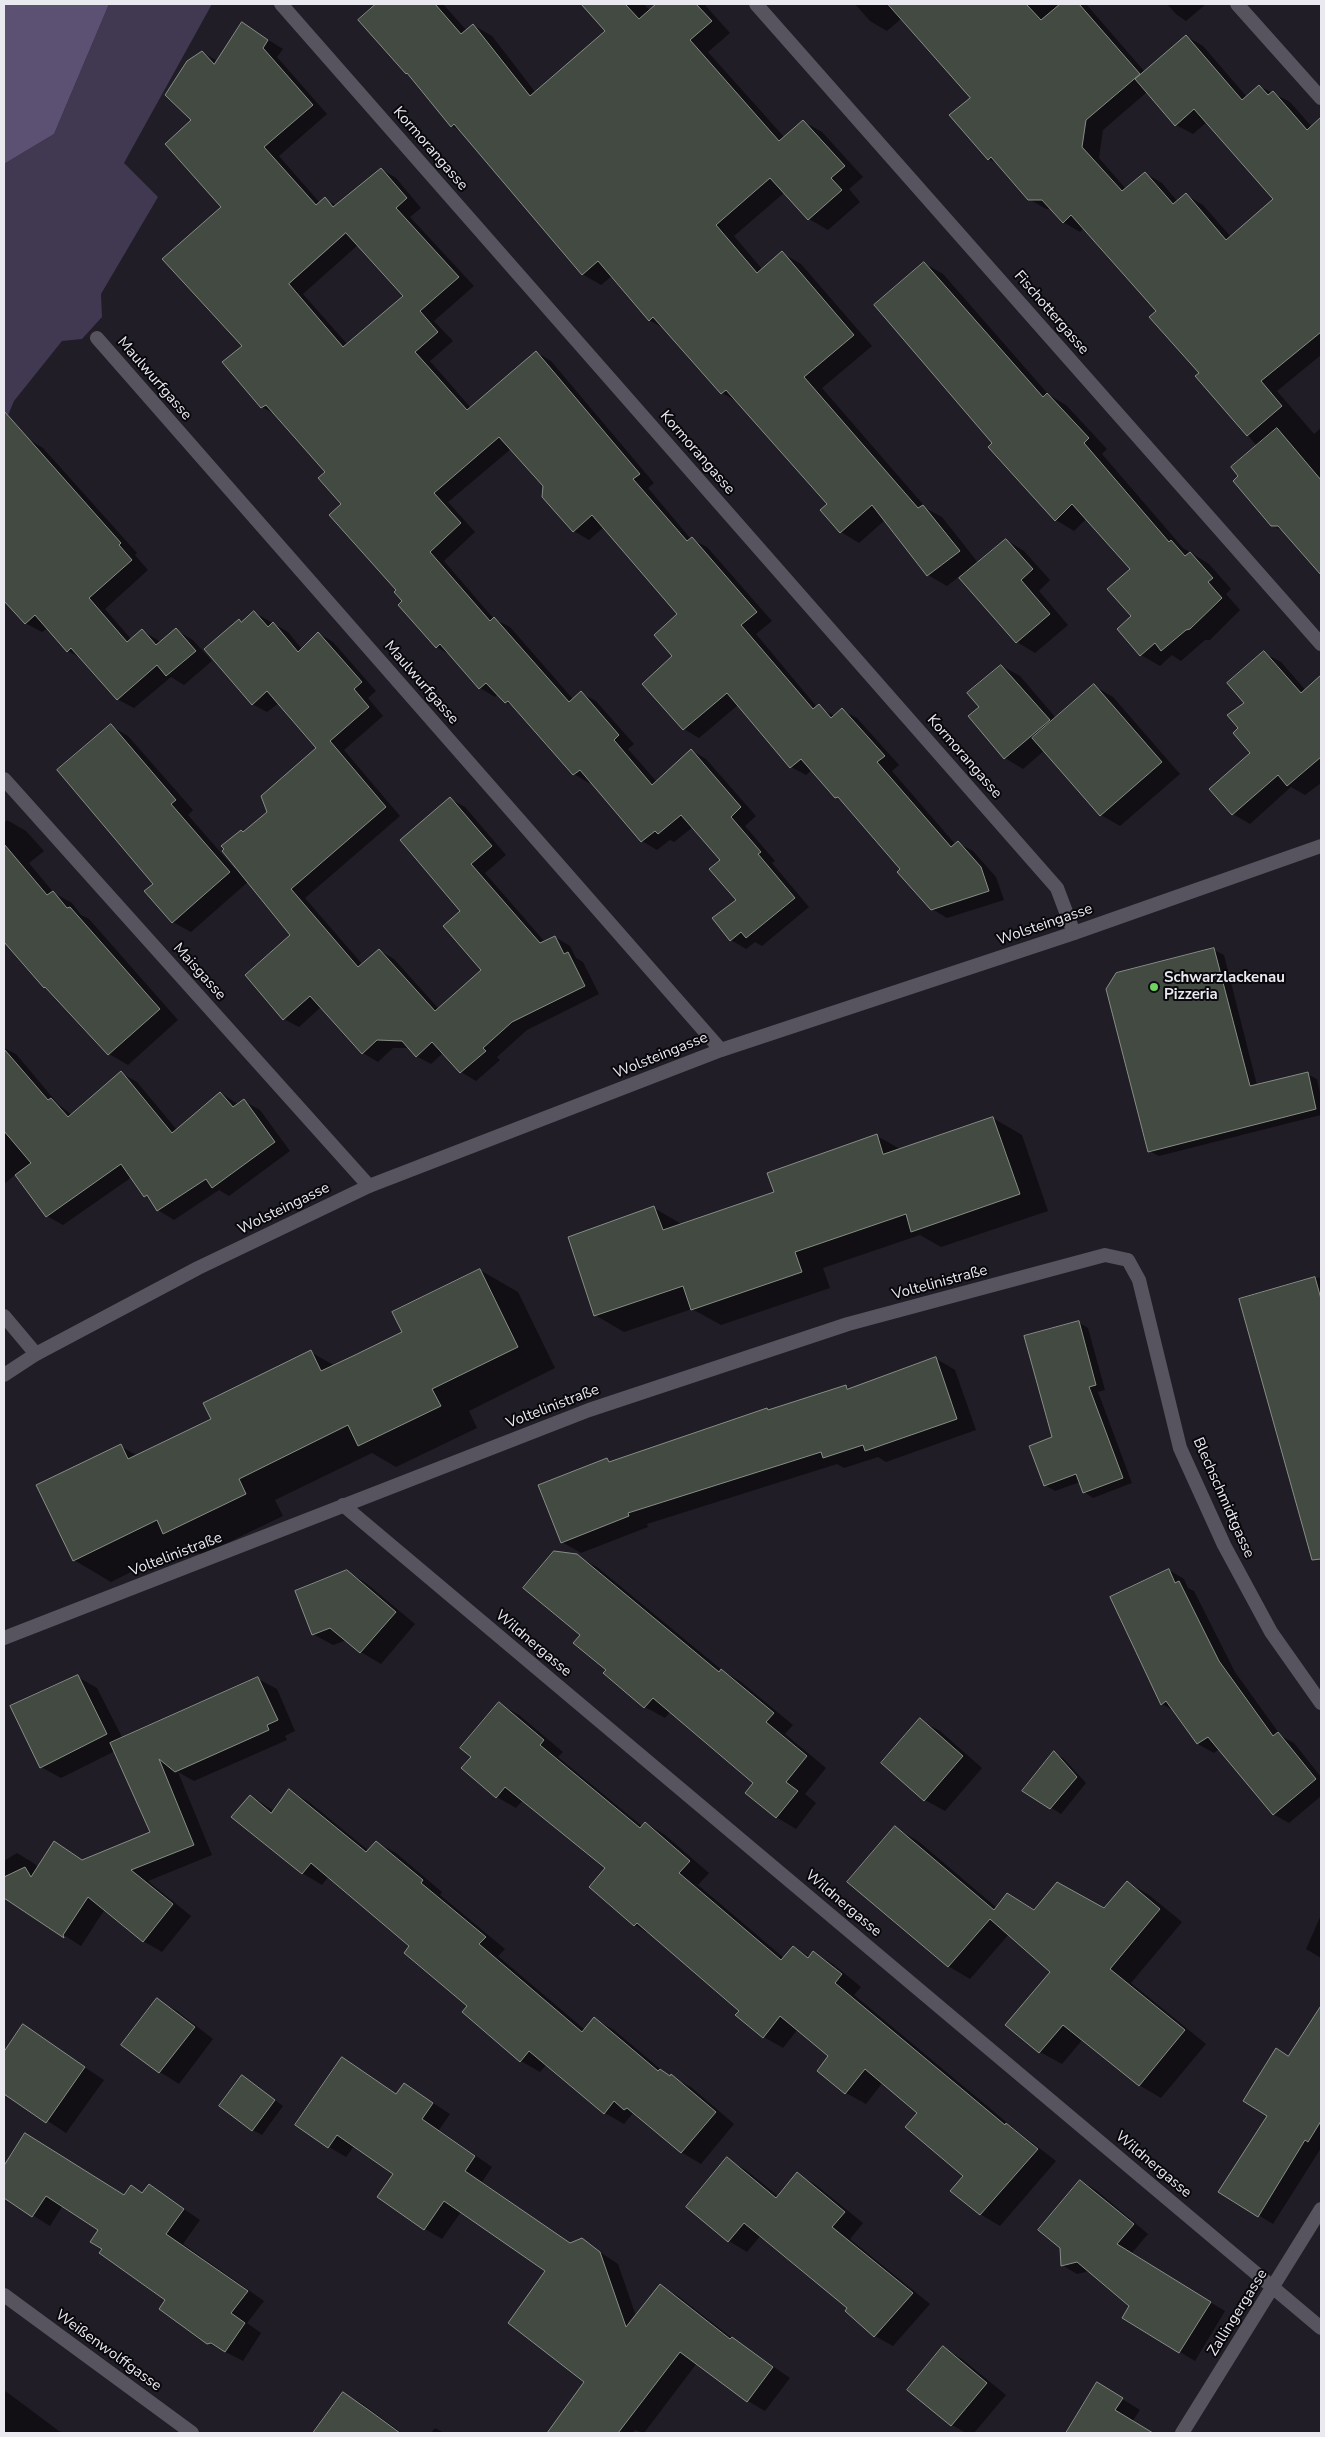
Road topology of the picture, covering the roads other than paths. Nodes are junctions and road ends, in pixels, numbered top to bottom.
1 (281, 4) edge
2 (756, 4) edge
3 (1237, 4) edge
4 (1321, 98) edge
5 (97, 338) dead end
6 (1321, 644) edge
7 (4, 779) edge
8 (1321, 846) edge
9 (1074, 933) junction
10 (721, 1050) junction
11 (369, 1186) junction
12 (1128, 1260) joint
13 (4, 1316) edge
14 (36, 1354) junction
15 (4, 1375) edge
16 (344, 1506) junction
17 (4, 1638) edge
18 (1321, 1703) edge
19 (1321, 2209) edge
20 (1274, 2288) junction
21 (4, 2295) edge
22 (1321, 2328) edge
23 (192, 2433) edge
24 (1182, 2433) edge

1 - 9 street, Kormorangasse
2 - 6 street, Fischottergasse
3 - 4 street
5 - 10 street, Maulwurfgasse
7 - 11 street, Maisgasse
8 - 9 street, Wolsteingasse
9 - 10 street, Wolsteingasse
10 - 11 street, Wolsteingasse
11 - 14 street, Wolsteingasse
12 - 16 street, Voltelinistraße
12 - 18 street, Blechschmidtgasse
13 - 14 street
14 - 15 street
16 - 17 street, Voltelinistraße
16 - 20 street, Wildnergasse
19 - 20 street, Zallingergasse
20 - 22 street, Wildnergasse
20 - 24 street, Zallingergasse
21 - 23 street, Weißenwolffgasse

